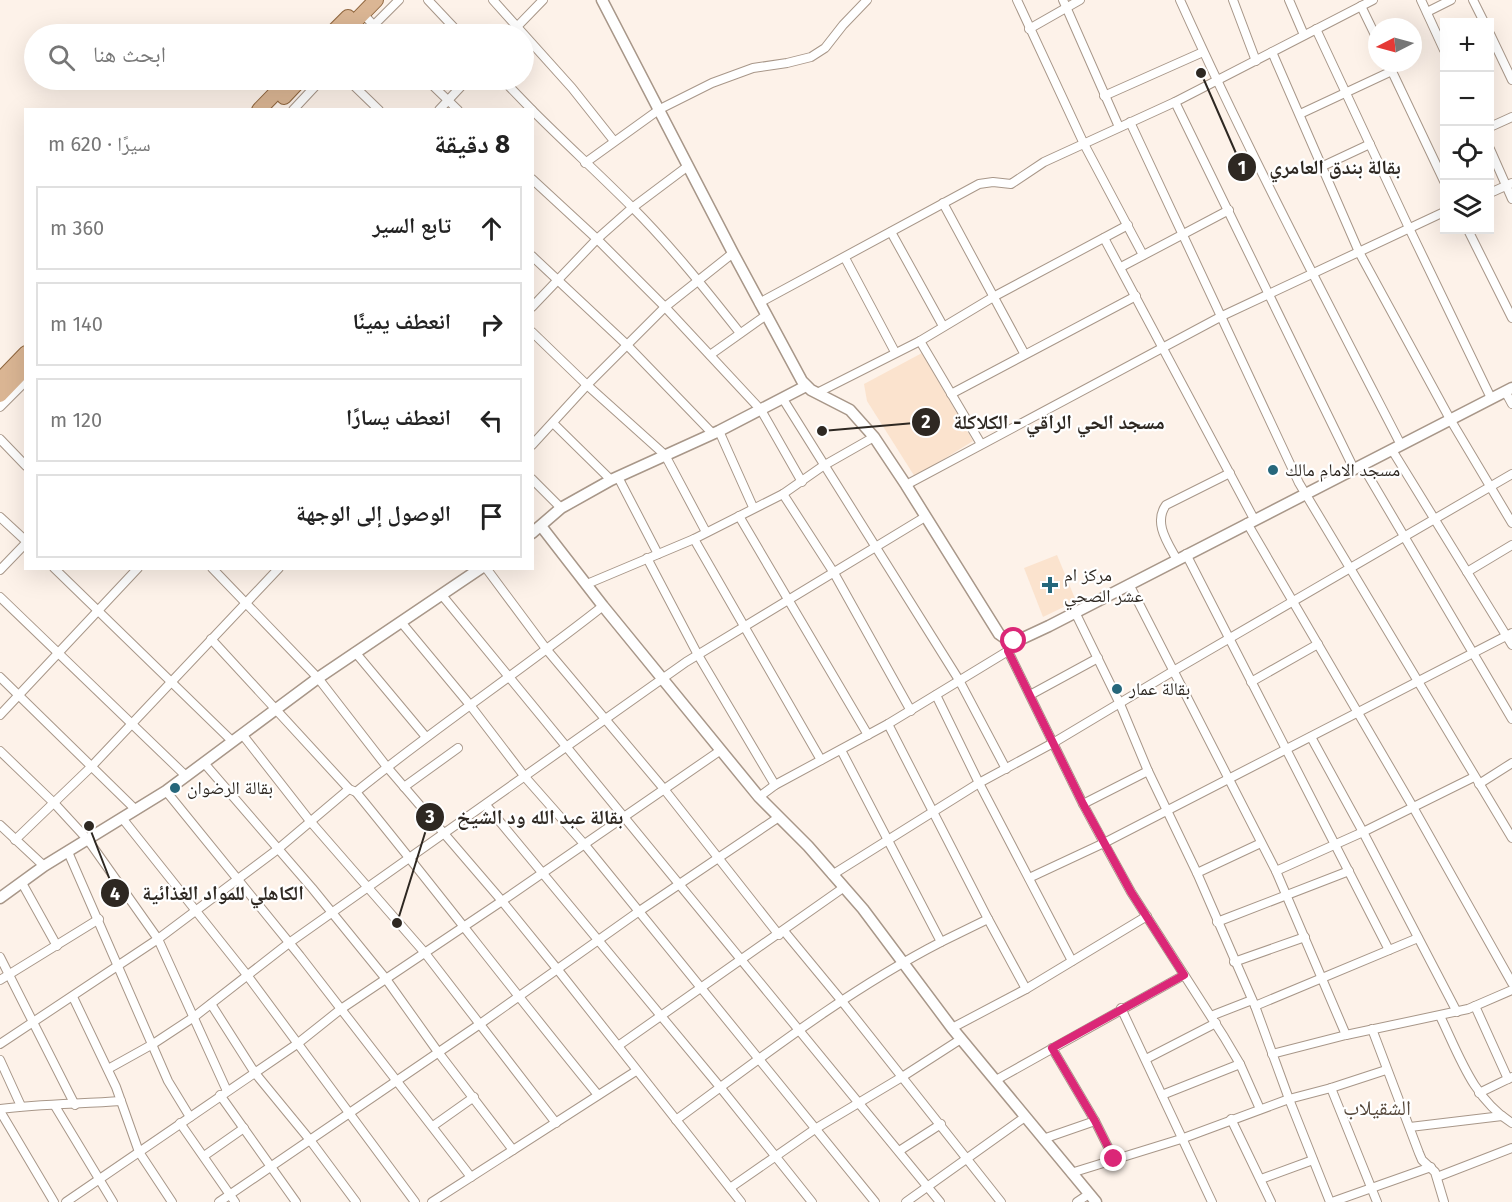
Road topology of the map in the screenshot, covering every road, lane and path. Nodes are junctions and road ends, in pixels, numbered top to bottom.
1 (376, 0) edge
2 (399, 0) edge
3 (428, 0) edge
4 (493, 0) edge
5 (543, 0) edge
6 (603, 0) edge
7 (867, 0) edge
8 (1017, 0) edge
9 (1080, 0) edge
10 (1180, 0) edge
11 (1233, 0) edge
12 (1289, 0) edge
13 (1373, 0) edge
14 (1421, 0) edge
15 (1451, 0) edge
16 (1473, 0) edge
17 (1065, 4) edge
18 (1361, 6) junction
19 (363, 7) edge
20 (1427, 12) junction
21 (1482, 18) edge
22 (1368, 20) edge
23 (343, 24) edge
24 (350, 24) edge
25 (372, 24) edge
26 (375, 24) edge
27 (451, 24) edge
28 (514, 24) edge
29 (520, 24) edge
30 (1029, 29) junction
31 (1316, 29) junction
32 (1304, 35) junction
33 (1440, 41) edge
34 (534, 46) edge
35 (1203, 52) junction
36 (1272, 52) junction
37 (1494, 52) edge
38 (1256, 61) junction
39 (1381, 72) edge
40 (1392, 72) edge
41 (1512, 80) edge
42 (1217, 81) junction
43 (278, 90) edge
44 (291, 90) edge
45 (313, 90) edge
46 (358, 90) edge
47 (438, 90) edge
48 (458, 90) edge
49 (513, 90) edge
50 (1345, 92) junction
51 (1104, 96) junction
52 (448, 100) junction
53 (1175, 102) junction
54 (299, 107) edge
55 (261, 108) edge
56 (274, 108) edge
57 (377, 108) edge
58 (441, 108) edge
59 (456, 108) edge
60 (530, 108) edge
61 (660, 109) junction
62 (534, 112) edge
63 (1300, 114) junction
64 (1512, 117) edge
65 (1130, 122) junction
66 (1492, 126) edge
67 (1119, 127) junction
68 (614, 141) junction
69 (1084, 144) junction
70 (1370, 144) junction
71 (1494, 156) edge
72 (585, 163) junction
73 (688, 166) junction
74 (1323, 166) junction
75 (1440, 172) edge
76 (534, 181) edge
77 (1509, 184) edge
78 (1494, 190) edge
79 (1512, 199) edge
80 (943, 203) junction
81 (632, 208) junction
82 (1229, 210) junction
83 (1440, 214) edge
84 (1128, 225) junction
85 (1408, 228) junction
86 (891, 231) junction
87 (1470, 234) edge
88 (1183, 235) junction
89 (597, 238) junction
90 (1104, 238) junction
91 (1359, 252) junction
92 (733, 253) junction
93 (1143, 255) junction
94 (534, 258) edge
95 (845, 258) junction
96 (1121, 267) junction
97 (1313, 274) junction
98 (697, 279) junction
99 (558, 281) junction
100 (1268, 294) junction
101 (994, 296) junction
102 (1136, 296) junction
103 (759, 303) junction
104 (534, 305) edge
105 (665, 307) junction
106 (765, 316) junction
107 (1222, 316) junction
108 (1512, 318) edge
109 (943, 326) junction
110 (740, 333) junction
111 (534, 334) edge
112 (920, 341) junction
113 (626, 344) junction
114 (1162, 347) junction
115 (895, 352) junction
116 (1024, 354) junction
117 (710, 355) junction
118 (24, 360) edge
119 (17, 384) edge
120 (587, 385) junction
121 (806, 387) junction
122 (1508, 390) edge
123 (817, 393) junction
124 (951, 394) junction
125 (0, 395) edge
126 (1491, 398) junction
127 (783, 399) junction
128 (1512, 404) edge
129 (0, 406) edge
130 (761, 410) junction
131 (1450, 419) junction
132 (554, 424) junction
133 (716, 432) junction
134 (874, 436) junction
135 (0, 439) edge
136 (534, 443) edge
137 (981, 444) junction
138 (1397, 447) junction
139 (665, 455) junction
140 (24, 464) edge
141 (823, 466) junction
142 (1358, 467) junction
143 (1230, 473) junction
144 (1512, 474) edge
145 (615, 479) junction
146 (534, 481) edge
147 (802, 482) junction
148 (906, 485) junction
149 (1491, 487) junction
150 (783, 494) junction
151 (1306, 494) junction
152 (753, 507) junction
153 (561, 508) junction
154 (739, 516) junction
155 (0, 517) edge
156 (925, 517) junction
157 (1434, 519) junction
158 (1251, 521) junction
159 (1512, 523) edge
160 (537, 529) edge
161 (706, 532) junction
162 (1405, 536) junction
163 (694, 539) junction
164 (24, 540) edge
165 (24, 544) edge
166 (1512, 545) edge
167 (876, 546) junction
168 (658, 554) junction
169 (1181, 557) junction
170 (647, 558) junction
171 (1351, 568) junction
172 (0, 570) edge
173 (56, 570) edge
174 (134, 570) edge
175 (214, 570) edge
176 (277, 570) edge
177 (476, 570) edge
178 (487, 570) edge
179 (1467, 572) junction
180 (834, 573) junction
181 (587, 584) junction
182 (1129, 584) junction
183 (441, 594) junction
184 (0, 597) edge
185 (789, 601) junction
186 (246, 602) junction
187 (1293, 602) junction
188 (603, 606) junction
189 (98, 610) junction
190 (1075, 612) junction
191 (401, 622) junction
192 (743, 627) junction
193 (1509, 634) edge
194 (211, 639) junction
195 (1229, 639) junction
196 (1318, 644) junction
197 (1512, 645) edge
198 (1009, 646) junction
199 (547, 650) junction
200 (355, 652) junction
201 (1473, 652) junction
202 (59, 653) junction
203 (698, 655) junction
204 (1098, 658) junction
205 (1175, 670) junction
206 (0, 677) edge
207 (508, 677) junction
208 (318, 678) junction
209 (664, 679) junction
210 (959, 680) junction
211 (1419, 681) junction
212 (172, 682) junction
213 (1251, 682) junction
214 (18, 694) junction
215 (1030, 694) junction
216 (936, 695) junction
217 (1120, 704) junction
218 (470, 705) junction
219 (276, 708) junction
220 (911, 711) junction
221 (1357, 713) junction
222 (0, 715) edge
223 (608, 719) junction
224 (1512, 719) edge
225 (132, 724) junction
226 (888, 724) junction
227 (242, 734) junction
228 (868, 735) junction
229 (1311, 736) junction
230 (426, 737) junction
231 (232, 741) junction
232 (1053, 743) junction
233 (567, 747) junction
234 (458, 748) dead end
235 (1286, 748) junction
236 (721, 750) junction
237 (841, 750) junction
238 (0, 752) edge
239 (821, 760) junction
240 (204, 763) junction
241 (1512, 763) edge
242 (91, 767) junction
243 (387, 767) junction
244 (1006, 769) junction
245 (1148, 771) junction
246 (186, 776) junction
247 (525, 777) junction
248 (1228, 778) junction
249 (1477, 780) junction
250 (979, 783) junction
251 (775, 785) junction
252 (404, 787) junction
253 (664, 789) junction
254 (353, 790) junction
255 (166, 791) junction
256 (759, 797) junction
257 (54, 803) junction
258 (1083, 804) junction
259 (486, 805) junction
260 (1413, 807) junction
261 (1166, 809) junction
262 (135, 810) junction
263 (933, 811) junction
264 (624, 815) junction
265 (779, 817) junction
266 (122, 818) junction
267 (310, 821) junction
268 (0, 825) edge
269 (443, 832) junction
270 (1364, 832) junction
271 (1512, 838) edge
272 (15, 840) junction
273 (88, 840) junction
274 (888, 841) junction
275 (1104, 843) junction
276 (1261, 843) junction
277 (585, 845) junction
278 (1336, 845) junction
279 (278, 849) junction
280 (68, 852) junction
281 (410, 858) junction
282 (719, 858) junction
283 (44, 866) junction
284 (1276, 871) junction
285 (1349, 872) junction
286 (542, 873) junction
287 (1197, 873) junction
288 (832, 874) junction
289 (1029, 878) junction
290 (236, 879) junction
291 (22, 883) junction
292 (680, 884) junction
293 (368, 886) junction
294 (843, 888) junction
295 (1287, 895) junction
296 (0, 898) edge
297 (502, 901) junction
298 (196, 910) junction
299 (332, 912) junction
300 (638, 912) junction
301 (1147, 916) junction
302 (99, 919) junction
303 (988, 919) junction
304 (1217, 922) junction
305 (464, 926) junction
306 (781, 933) junction
307 (1305, 937) junction
308 (1418, 938) junction
309 (158, 939) junction
310 (599, 940) junction
311 (941, 942) junction
312 (289, 943) junction
313 (57, 946) junction
314 (1389, 950) junction
315 (425, 953) junction
316 (0, 957) edge
317 (742, 961) junction
318 (1072, 961) junction
319 (902, 962) junction
320 (1234, 962) junction
321 (119, 965) junction
322 (558, 970) junction
323 (10, 974) junction
324 (247, 975) junction
325 (1184, 975) junction
326 (386, 979) junction
327 (1322, 979) junction
328 (0, 980) edge
329 (1512, 984) edge
330 (702, 989) junction
331 (1026, 989) junction
332 (1512, 990) edge
333 (73, 997) junction
334 (518, 998) junction
335 (841, 1000) junction
336 (1253, 1003) junction
337 (211, 1004) junction
338 (1475, 1006) junction
339 (1121, 1008) junction
340 (341, 1009) junction
341 (1457, 1012) junction
342 (1440, 1016) junction
343 (194, 1017) junction
344 (662, 1017) junction
345 (1214, 1019) junction
346 (35, 1022) junction
347 (480, 1024) junction
348 (952, 1028) junction
349 (1372, 1029) junction
350 (798, 1031) junction
351 (1346, 1035) junction
352 (961, 1039) junction
353 (0, 1044) edge
354 (153, 1044) junction
355 (297, 1044) junction
356 (618, 1046) junction
357 (1052, 1048) junction
358 (438, 1052) junction
359 (1272, 1054) junction
360 (760, 1059) junction
361 (1146, 1059) junction
362 (0, 1060) edge
363 (1240, 1064) junction
364 (108, 1069) junction
365 (1386, 1070) junction
366 (636, 1071) junction
367 (255, 1073) junction
368 (902, 1077) junction
369 (1510, 1078) edge
370 (397, 1080) junction
371 (996, 1080) junction
372 (720, 1087) junction
373 (1331, 1088) junction
374 (224, 1093) junction
375 (1479, 1093) junction
376 (598, 1095) junction
377 (1162, 1095) junction
378 (474, 1097) junction
379 (1288, 1099) junction
380 (121, 1101) junction
381 (858, 1103) junction
382 (75, 1105) junction
383 (21, 1106) junction
384 (55, 1106) junction
385 (1260, 1109) junction
386 (0, 1110) edge
387 (350, 1112) junction
388 (1502, 1116) junction
389 (190, 1117) junction
390 (1025, 1117) junction
391 (1231, 1119) junction
392 (676, 1120) junction
393 (1095, 1121) junction
394 (556, 1122) junction
395 (180, 1123) junction
396 (1512, 1123) edge
397 (941, 1124) junction
398 (433, 1126) junction
399 (1410, 1127) junction
400 (244, 1128) junction
401 (815, 1129) junction
402 (1181, 1138) junction
403 (1043, 1139) junction
404 (310, 1140) junction
405 (1512, 1148) edge
406 (513, 1150) junction
407 (899, 1151) junction
408 (139, 1152) junction
409 (204, 1156) junction
410 (776, 1156) junction
411 (1114, 1159) junction
412 (968, 1160) junction
413 (1313, 1160) junction
414 (272, 1166) junction
415 (1431, 1167) junction
416 (1071, 1173) junction
417 (471, 1177) junction
418 (1437, 1177) junction
419 (99, 1179) junction
420 (1261, 1179) junction
421 (928, 1187) junction
422 (1372, 1187) junction
423 (730, 1188) junction
424 (233, 1198) edge
425 (1092, 1198) edge
426 (54, 1202) edge
427 (66, 1202) edge
428 (113, 1202) edge
429 (172, 1202) edge
430 (219, 1202) edge
431 (296, 1202) edge
432 (356, 1202) edge
433 (415, 1202) edge
434 (432, 1202) edge
435 (741, 1202) edge
436 (812, 1202) edge
437 (875, 1202) edge
438 (906, 1202) edge
439 (940, 1202) edge
440 (1001, 1202) edge
441 (1077, 1202) edge
442 (1212, 1202) edge
443 (1271, 1202) edge
444 (1331, 1202) edge
445 (1377, 1202) edge
446 (1444, 1202) edge

1 - 19 main road
2 - 26 street
3 - 27 street
4 - 28 street
5 - 29 street
6 - 61 street
7 - 61 street
8 - 30 street
9 - 17 street
10 - 35 street
11 - 38 street
12 - 32 street
13 - 18 street
14 - 20 street
15 - 20 street
16 - 21 street
17 - 30 street
17 - 51 street
18 - 22 street
18 - 31 street
19 - 23 main road
19 - 24 main road
19 - 25 street
20 - 33 street
30 - 69 street
31 - 32 street
31 - 50 street
32 - 36 street
34 - 68 street
35 - 42 street
35 - 51 street
36 - 38 street
36 - 63 street
37 - 41 street
38 - 42 street
39 - 50 street
40 - 75 street
42 - 53 street
42 - 97 street
43 - 55 main road
44 - 56 main road
45 - 54 street
46 - 57 street
47 - 52 street
48 - 52 street
49 - 60 street
50 - 63 street
50 - 70 street
51 - 67 street
52 - 58 street
52 - 59 street
53 - 65 street
53 - 82 street
61 - 68 street
61 - 73 street
62 - 72 street
63 - 74 street
64 - 66 street
65 - 67 street
65 - 88 street
67 - 69 street
68 - 72 street
69 - 80 street
69 - 84 street
70 - 74 street
70 - 85 street
71 - 77 street
72 - 81 street
73 - 81 street
73 - 92 street
74 - 91 street
76 - 89 street
77 - 78 street
77 - 79 street
80 - 86 street
80 - 101 street
81 - 89 street
81 - 98 street
82 - 88 street
82 - 100 street
83 - 85 street
84 - 90 street
84 - 93 street
85 - 91 street
85 - 126 street
86 - 95 street
86 - 109 street
87 - 108 street
88 - 93 street
88 - 107 street
89 - 99 street
89 - 105 street
90 - 96 street
90 - 101 street
91 - 97 street
91 - 131 street
92 - 98 street
92 - 103 street
93 - 96 street
94 - 99 street
95 - 103 street
95 - 115 street
96 - 102 street
97 - 100 street
97 - 138 street
98 - 105 street
98 - 110 street
99 - 104 street
99 - 113 street
100 - 107 street
100 - 142 street
101 - 109 street
101 - 116 street
102 - 114 street
102 - 116 street
103 - 106 street
105 - 113 street
105 - 117 street
106 - 110 street
106 - 121 street
107 - 114 street
107 - 151 street
109 - 112 street
110 - 117 street
111 - 120 street
112 - 115 street
112 - 124 street
113 - 120 street
113 - 133 street
114 - 137 street
114 - 143 street
115 - 123 street
116 - 124 street
117 - 130 street
118 - 119 main road
119 - 125 main road
119 - 129 street
120 - 132 street
120 - 139 street
121 - 123 street
121 - 127 street
122 - 126 street
122 - 128 street
123 - 134 street
124 - 137 street
126 - 131 street
127 - 130 street
127 - 141 street
130 - 133 street
130 - 147 street
131 - 138 street
131 - 149 street
132 - 136 street
132 - 145 street
133 - 139 street
133 - 152 street
134 - 141 street
134 - 148 street
135 - 140 street
137 - 148 street
138 - 142 street
138 - 157 street
139 - 145 street
139 - 161 street
141 - 147 street
141 - 167 street
142 - 151 street
142 - 162 street
143 - 158 street
143 - 169 street
144 - 149 street
145 - 153 street
145 - 168 street
146 - 153 street
147 - 150 street
148 - 156 street
149 - 157 street
149 - 159 street
150 - 152 street
150 - 180 street
151 - 158 street
151 - 171 street
152 - 154 street
153 - 160 street
154 - 161 street
154 - 185 street
155 - 164 street
156 - 167 street
156 - 198 street
157 - 162 street
157 - 179 street
158 - 169 street
158 - 187 street
160 - 181 street
161 - 163 street
162 - 171 street
162 - 201 street
163 - 168 street
163 - 192 street
165 - 172 street
166 - 179 street
167 - 180 street
167 - 210 street
168 - 170 street
169 - 182 street
169 - 195 street
170 - 181 street
170 - 203 street
171 - 187 street
171 - 211 street
173 - 189 street
174 - 189 street
175 - 186 street
176 - 186 street
177 - 183 street
178 - 199 street
179 - 193 street
180 - 185 street
180 - 220 street
181 - 188 street
182 - 190 street
182 - 205 street
183 - 191 street
183 - 207 street
184 - 202 street
185 - 192 street
185 - 228 street
186 - 194 street
186 - 208 street
187 - 195 street
187 - 196 street
188 - 199 street
188 - 209 street
189 - 202 street
189 - 212 street
190 - 198 street
190 - 204 street
191 - 200 street
191 - 218 street
192 - 203 street
192 - 239 street
193 - 197 street
193 - 201 street
194 - 212 street
194 - 219 street
195 - 205 street
195 - 213 street
196 - 213 street
196 - 221 street
198 - 210 street
198 - 215 street
199 - 207 street
199 - 223 street
200 - 208 street
200 - 230 street
201 - 211 street
201 - 224 street
202 - 214 street
202 - 225 street
203 - 209 street
203 - 251 street
204 - 215 street
204 - 217 street
205 - 217 street
205 - 248 street
206 - 214 street
207 - 218 street
207 - 233 street
208 - 219 street
208 - 243 street
209 - 223 street
209 - 236 street
210 - 216 street
210 - 244 street
211 - 221 street
211 - 249 street
212 - 225 street
212 - 231 street
213 - 235 street
214 - 222 street
214 - 242 street
215 - 232 street
216 - 220 street
216 - 250 street
217 - 232 street
217 - 245 street
218 - 230 street
218 - 247 street
219 - 227 street
219 - 254 street
220 - 226 street
221 - 229 street
221 - 260 street
223 - 233 street
223 - 253 street
225 - 242 street
225 - 246 street
226 - 228 street
226 - 263 street
227 - 231 street
227 - 267 street
228 - 237 street
229 - 235 street
229 - 270 street
230 - 243 street
231 - 240 street
232 - 244 street
232 - 258 street
233 - 247 street
233 - 264 street
234 - 252 street
235 - 248 street
235 - 278 street
236 - 253 street
236 - 256 street
237 - 239 street
237 - 274 street
238 - 257 street
239 - 251 street
240 - 246 street
240 - 279 street
241 - 249 street
242 - 257 street
242 - 262 street
243 - 252 street
243 - 254 street
244 - 250 street
245 - 258 street
245 - 261 street
246 - 255 street
247 - 259 street
247 - 277 street
248 - 261 street
248 - 276 street
249 - 260 street
249 - 271 street
250 - 263 street
250 - 289 street
251 - 256 street
252 - 269 street
253 - 264 street
253 - 282 street
254 - 267 street
254 - 281 street
255 - 262 street
255 - 290 street
256 - 265 street
257 - 272 street
257 - 273 street
258 - 275 street
259 - 269 street
259 - 286 street
260 - 270 street
260 - 329 street
261 - 275 street
261 - 287 street
262 - 266 street
263 - 274 street
263 - 303 street
264 - 277 street
264 - 292 street
265 - 282 street
265 - 288 street
266 - 273 street
266 - 298 street
267 - 279 street
267 - 293 street
268 - 272 street
269 - 281 street
269 - 297 street
270 - 278 street
270 - 308 street
272 - 283 street
273 - 280 street
273 - 309 street
274 - 288 street
274 - 311 street
275 - 289 street
275 - 301 street
276 - 284 street
276 - 287 street
277 - 286 street
277 - 300 street
278 - 284 street
278 - 285 street
279 - 290 street
279 - 299 street
280 - 283 street
280 - 302 street
281 - 293 street
281 - 305 street
282 - 292 street
282 - 306 street
283 - 291 street
284 - 295 street
285 - 295 street
285 - 314 street
286 - 297 street
286 - 310 street
287 - 304 street
288 - 294 street
289 - 318 street
290 - 298 street
290 - 312 street
291 - 296 street
291 - 313 street
292 - 300 street
292 - 317 street
293 - 299 street
293 - 315 street
294 - 306 street
294 - 319 street
295 - 304 street
295 - 307 street
297 - 305 street
297 - 322 street
298 - 309 street
298 - 324 street
299 - 312 street
299 - 326 street
300 - 310 street
300 - 330 street
301 - 318 street
301 - 325 street
302 - 313 street
302 - 321 street
303 - 311 street
303 - 331 street
304 - 320 street
305 - 315 street
305 - 334 street
306 - 317 street
306 - 335 street
307 - 320 street
307 - 327 street
308 - 314 street
308 - 341 street
309 - 321 street
309 - 343 street
310 - 322 street
310 - 344 street
311 - 319 street
312 - 324 street
312 - 340 street
313 - 323 street
314 - 327 street
315 - 326 street
315 - 347 street
316 - 323 street
317 - 330 street
317 - 350 street
318 - 331 street
319 - 335 street
319 - 348 street
320 - 336 street
321 - 333 street
321 - 354 street
322 - 334 street
322 - 356 street
323 - 328 street
323 - 346 street
324 - 337 street
324 - 355 street
325 - 339 street
325 - 345 street
326 - 340 street
326 - 358 street
327 - 336 street
327 - 351 street
330 - 344 street
330 - 360 street
331 - 348 street
332 - 338 street
333 - 346 street
333 - 364 street
334 - 347 street
334 - 376 street
335 - 350 street
335 - 368 street
336 - 345 street
336 - 359 street
337 - 343 street
337 - 367 street
338 - 341 street
338 - 369 street
339 - 357 street
339 - 361 street
340 - 355 street
340 - 370 street
341 - 342 street
342 - 349 street
342 - 375 street
343 - 354 street
343 - 374 street
344 - 356 street
344 - 372 street
345 - 361 street
345 - 363 street
346 - 353 street
346 - 382 street
347 - 358 street
347 - 394 street
348 - 352 street
349 - 351 street
349 - 365 street
350 - 360 street
350 - 381 street
351 - 359 street
352 - 368 street
352 - 371 street
354 - 364 street
354 - 389 street
355 - 367 street
355 - 387 street
356 - 366 street
357 - 371 street
357 - 393 street
358 - 370 street
358 - 378 street
359 - 379 street
360 - 372 street
360 - 401 street
361 - 377 street
362 - 383 street
363 - 377 street
363 - 385 street
364 - 380 street
365 - 373 street
365 - 399 street
366 - 376 street
366 - 392 street
367 - 374 street
367 - 404 street
368 - 381 street
368 - 397 street
369 - 375 street
370 - 387 street
370 - 398 street
371 - 390 street
372 - 392 street
372 - 410 street
373 - 379 street
373 - 422 street
374 - 389 street
374 - 400 street
375 - 388 street
376 - 394 street
377 - 402 street
378 - 398 street
378 - 406 street
379 - 385 street
379 - 413 street
380 - 382 street
380 - 408 street
381 - 401 street
381 - 407 street
382 - 384 street
383 - 384 street
383 - 386 street
384 - 419 street
385 - 391 street
386 - 426 street
387 - 404 street
387 - 433 street
388 - 396 street
388 - 399 street
389 - 395 street
390 - 403 street
390 - 412 street
391 - 402 street
391 - 420 street
392 - 423 street
393 - 403 street
393 - 411 street
394 - 406 street
395 - 408 street
395 - 409 street
397 - 407 street
397 - 412 street
398 - 417 street
399 - 415 street
400 - 409 street
400 - 414 street
401 - 410 street
401 - 437 street
402 - 411 street
402 - 442 street
403 - 416 street
404 - 414 street
404 - 432 street
405 - 418 street
406 - 417 street
407 - 421 street
408 - 419 street
408 - 429 street
409 - 424 street
410 - 423 street
410 - 436 street
411 - 416 street
412 - 421 street
412 - 440 street
413 - 420 street
413 - 444 street
414 - 424 street
414 - 431 street
415 - 418 street
415 - 422 street
416 - 425 street
417 - 434 street
418 - 446 street
419 - 427 street
419 - 428 street
420 - 443 street
421 - 438 street
421 - 439 street
422 - 444 street
422 - 445 street
423 - 435 street
424 - 430 street
425 - 441 street

